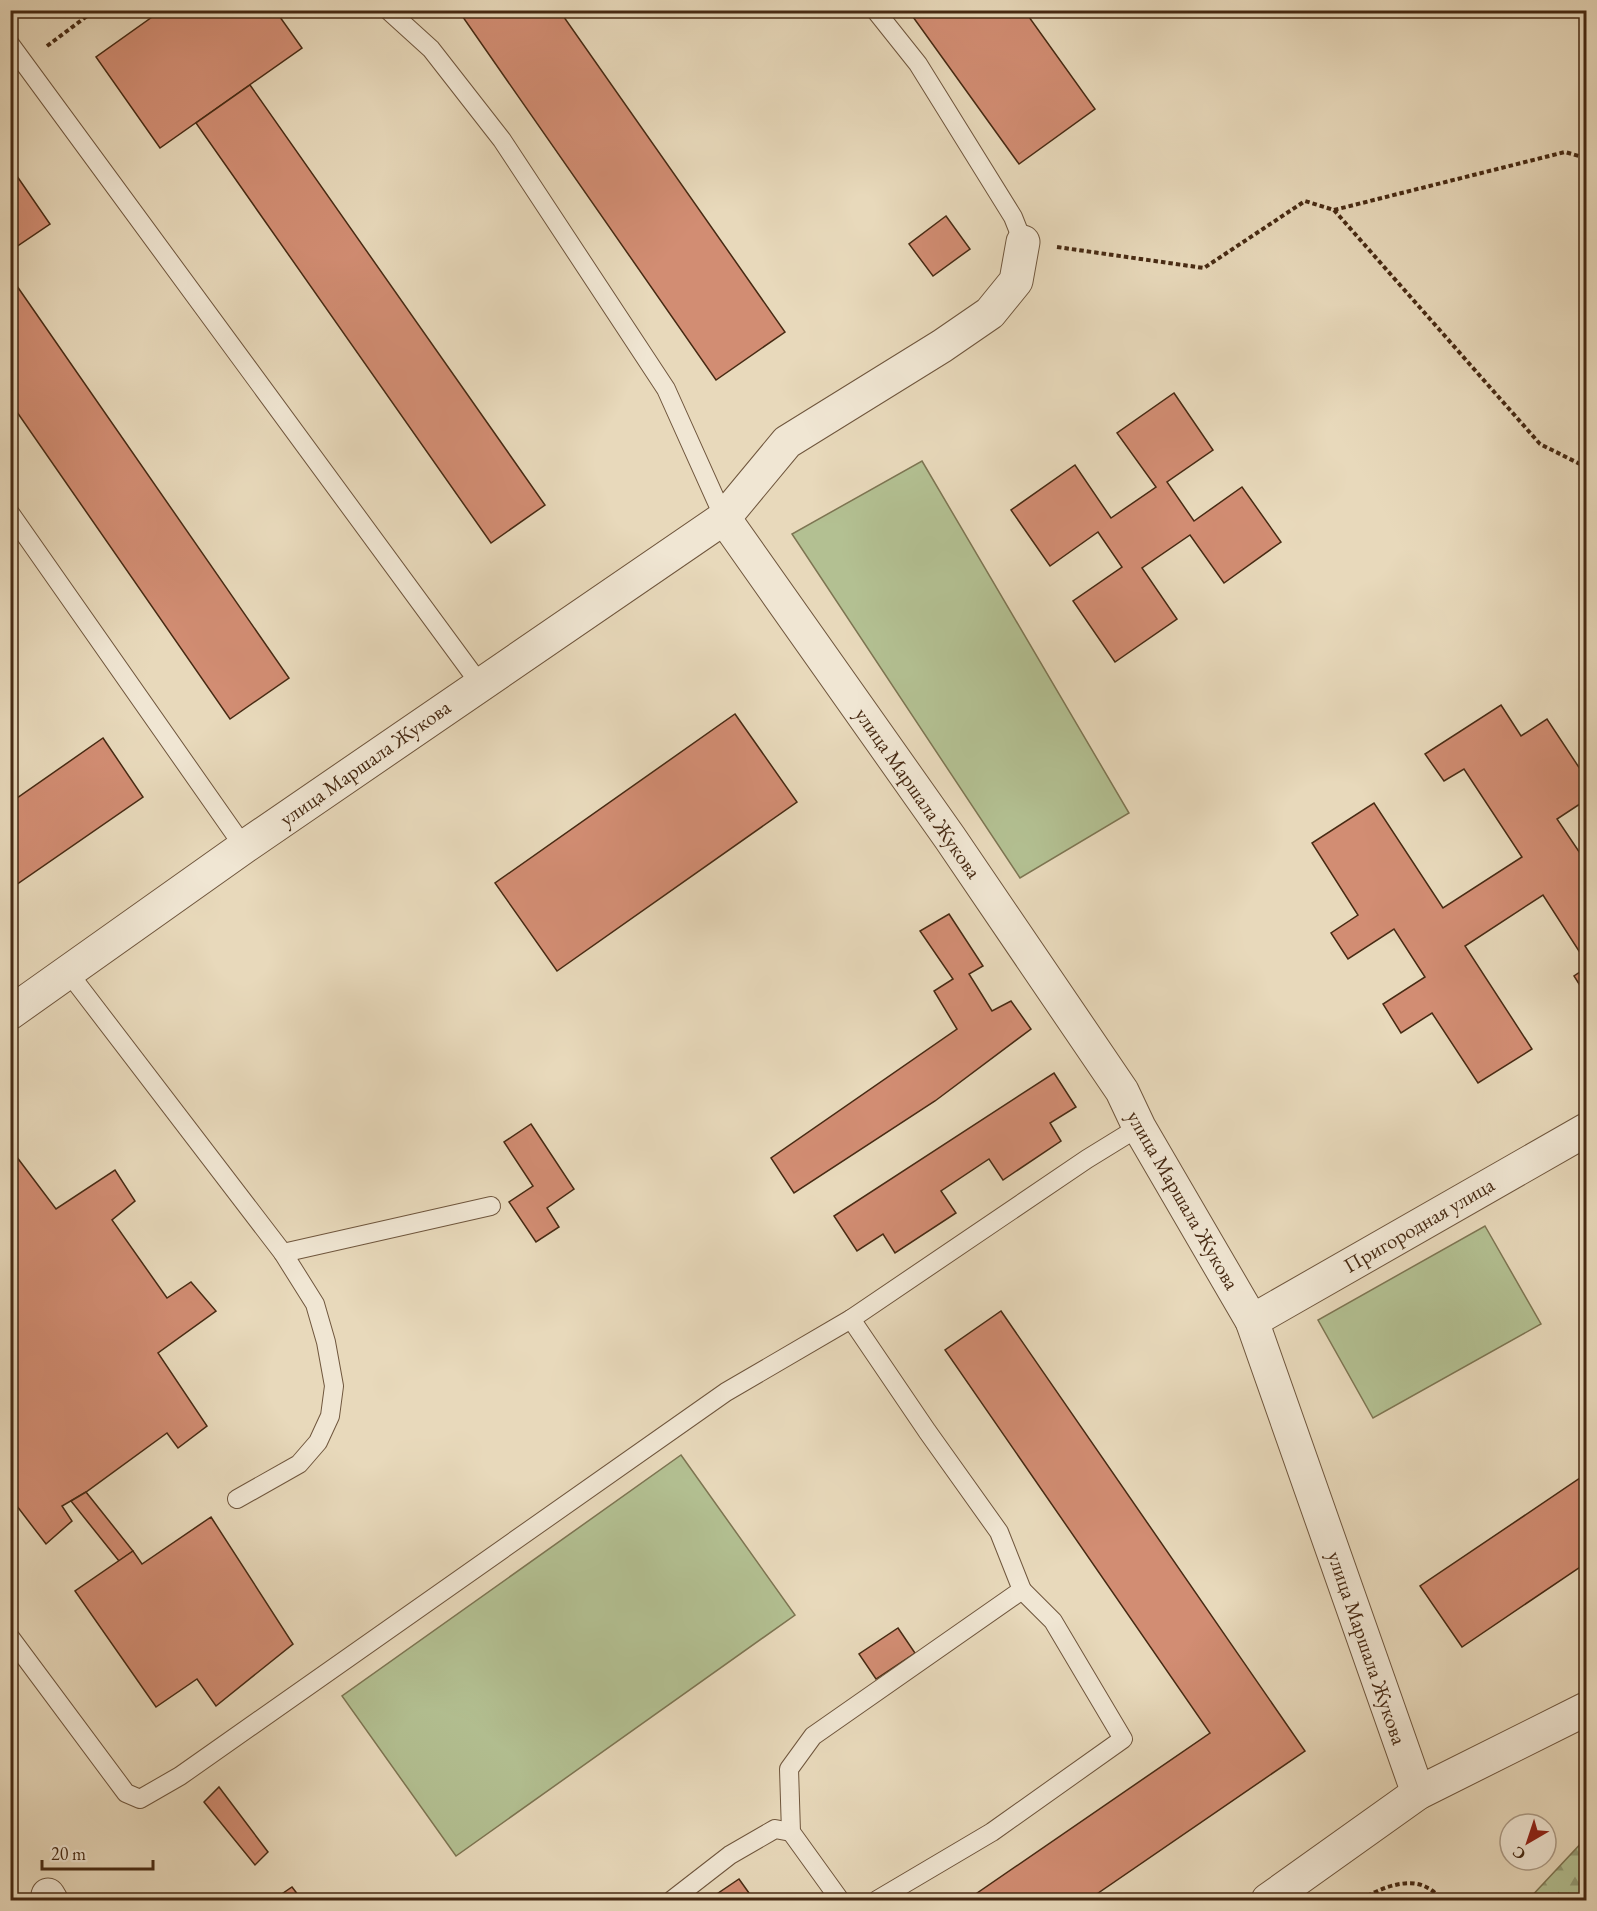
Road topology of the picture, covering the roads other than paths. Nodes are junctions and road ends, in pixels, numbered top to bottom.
1 (388, 10) edge
2 (875, 10) edge
3 (10, 44) edge
4 (1023, 242) joint
5 (10, 513) edge
6 (724, 518) junction
7 (480, 684) junction
8 (244, 847) junction
9 (68, 972) junction
10 (10, 1013) edge
11 (1139, 1127) junction
12 (1587, 1130) edge
13 (491, 1206) dead end
14 (283, 1253) junction
15 (852, 1319) junction
16 (1252, 1321) junction
17 (237, 1500) dead end
18 (1022, 1590) junction
19 (10, 1637) edge
20 (1587, 1709) edge
21 (1418, 1793) junction
22 (791, 1832) junction
23 (672, 1900) edge
24 (840, 1900) edge
25 (877, 1900) edge
26 (1269, 1900) edge

1 - 6 lane
2 - 4 lane
3 - 7 lane
4 - 6 street, улица Маршала Жукова
5 - 8 lane
6 - 7 street, улица Маршала Жукова
6 - 11 street, улица Маршала Жукова
7 - 8 street, улица Маршала Жукова
8 - 9 street, улица Маршала Жукова
9 - 10 street, улица Маршала Жукова
9 - 14 lane
11 - 15 lane
11 - 16 street, улица Маршала Жукова
12 - 16 street, Пригородная улица
13 - 14 lane
14 - 17 lane
15 - 18 lane
15 - 19 lane
16 - 21 street, улица Маршала Жукова
18 - 22 lane
18 - 25 lane
20 - 21 street
21 - 26 street
22 - 23 lane
22 - 24 lane

